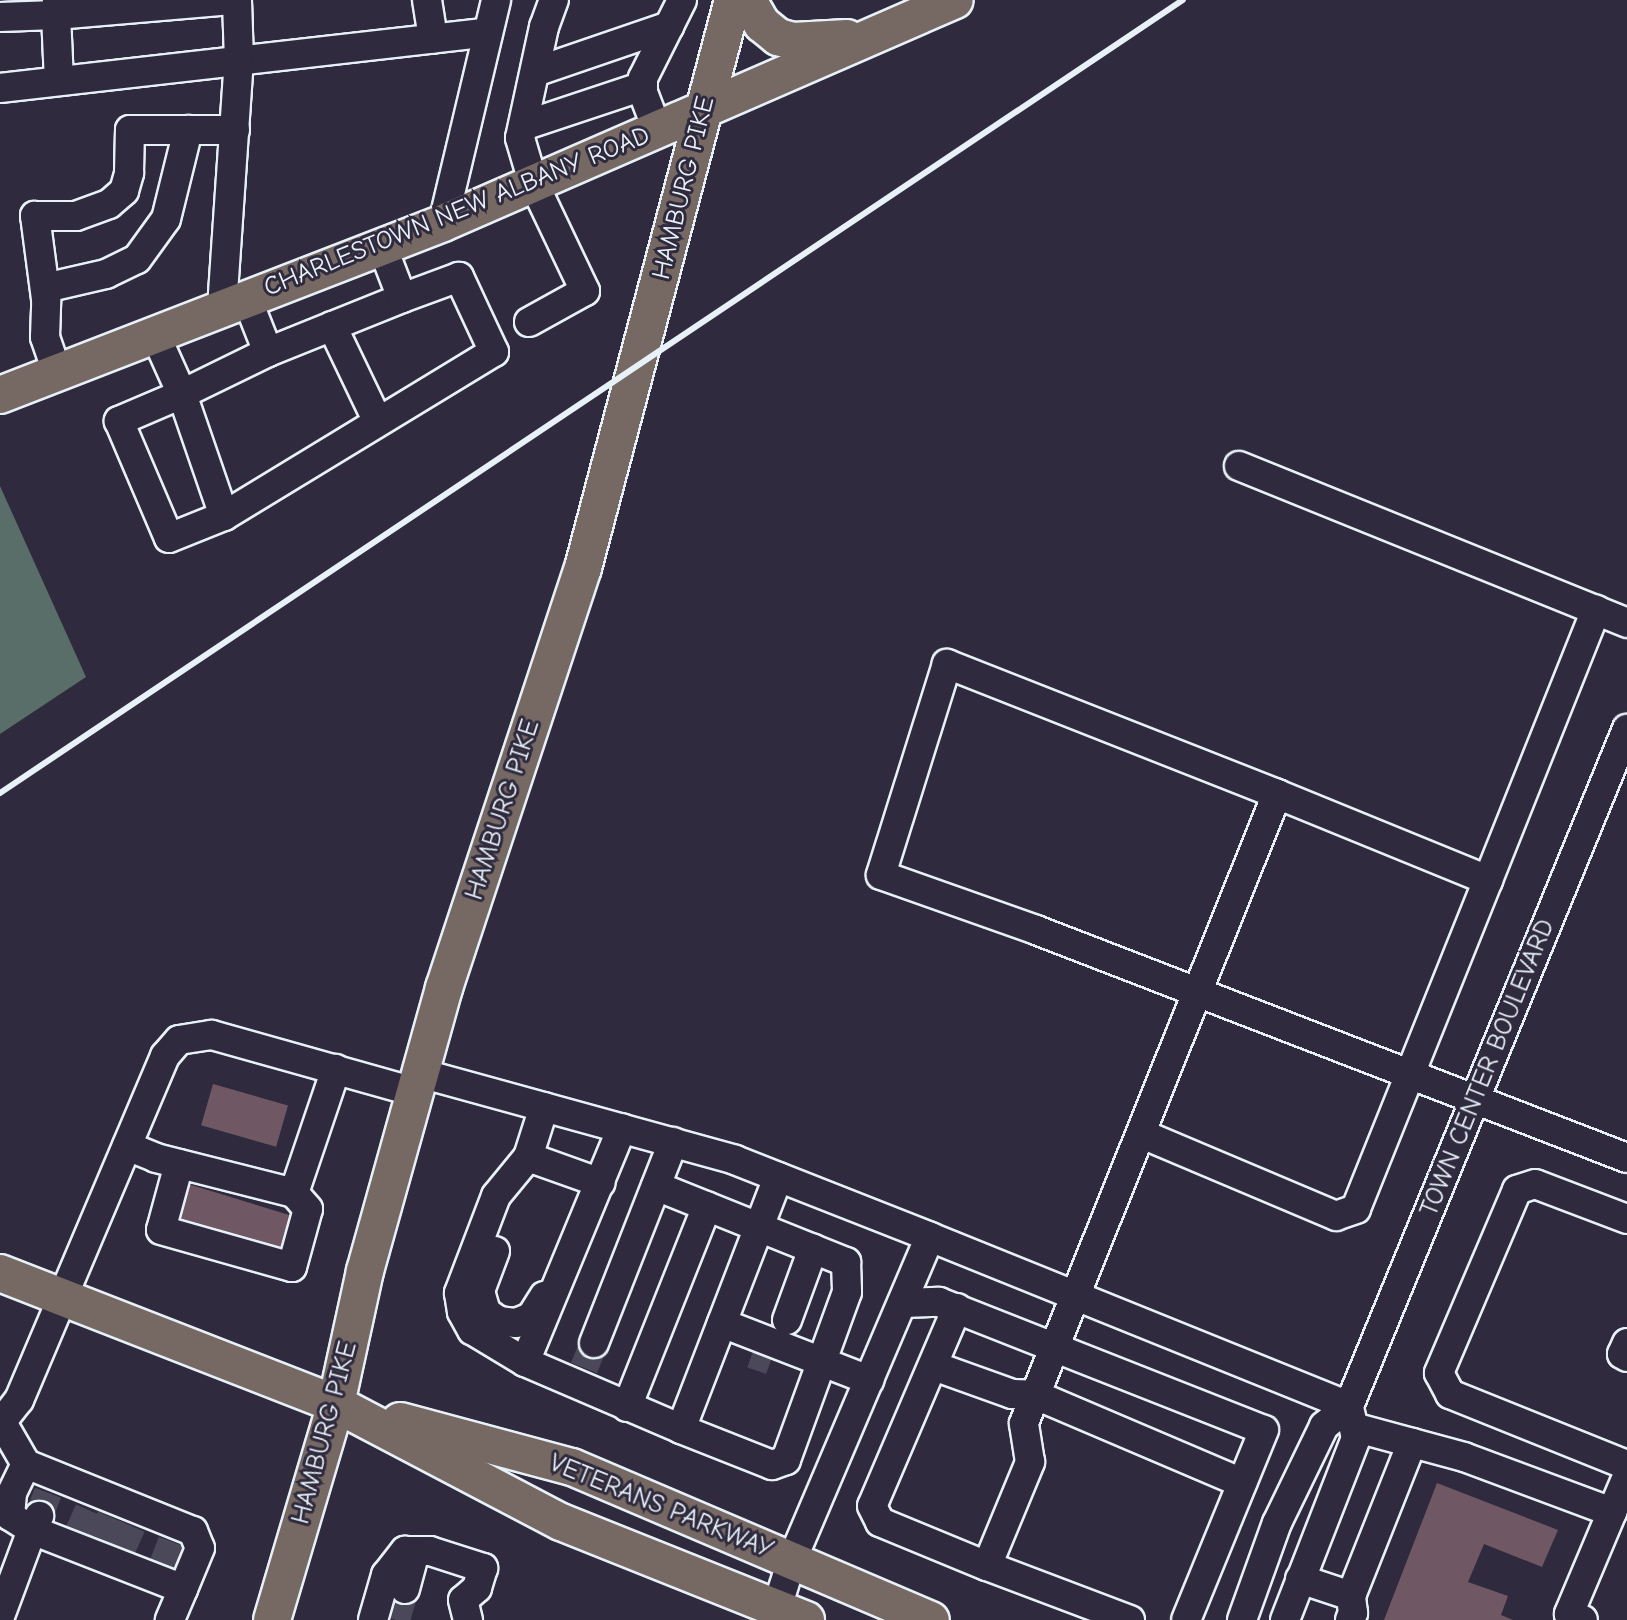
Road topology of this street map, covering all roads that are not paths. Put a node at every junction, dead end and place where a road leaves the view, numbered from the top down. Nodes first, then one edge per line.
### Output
1 (234, 0) edge
2 (427, 0) edge
3 (496, 0) edge
4 (554, 0) edge
5 (682, 0) edge
6 (733, 0) edge
7 (748, 0) edge
8 (955, 0) edge
9 (57, 8) edge
10 (0, 17) edge
11 (669, 26) junction
12 (488, 32) junction
13 (868, 37) junction
14 (433, 39) junction
15 (239, 61) junction
16 (535, 72) junction
17 (59, 81) junction
18 (643, 86) junction
19 (0, 88) edge
20 (706, 108) junction
21 (523, 126) junction
22 (657, 129) junction
23 (188, 130) junction
24 (235, 130) junction
25 (533, 182) junction
26 (443, 223) junction
27 (382, 246) junction
28 (45, 288) junction
29 (402, 298) junction
30 (234, 304) junction
31 (529, 322) dead end
32 (332, 326) junction
33 (155, 334) junction
34 (268, 352) junction
35 (57, 372) junction
36 (182, 394) junction
37 (0, 395) edge
38 (378, 422) junction
39 (1239, 466) dead end
40 (224, 516) junction
41 (1596, 610) junction
42 (1627, 623) edge
43 (1627, 729) edge
44 (1277, 794) junction
45 (1488, 880) junction
46 (1200, 993) junction
47 (336, 1069) junction
48 (1411, 1076) junction
49 (418, 1083) junction
50 (1476, 1099) junction
51 (544, 1107) junction
52 (622, 1128) junction
53 (1142, 1134) junction
54 (673, 1142) junction
55 (127, 1146) junction
56 (1627, 1158) edge
57 (179, 1164) junction
58 (522, 1167) junction
59 (778, 1177) junction
60 (656, 1186) junction
61 (294, 1193) junction
62 (596, 1193) junction
63 (707, 1206) junction
64 (1627, 1219) edge
65 (759, 1227) junction
66 (930, 1237) junction
67 (813, 1249) junction
68 (0, 1273) edge
69 (1076, 1296) junction
70 (62, 1298) junction
71 (902, 1303) junction
72 (957, 1308) junction
73 (787, 1320) dead end
74 (729, 1326) junction
75 (1627, 1343) edge
76 (1055, 1346) junction
77 (1627, 1357) edge
78 (814, 1358) junction
79 (525, 1362) junction
80 (586, 1365) junction
81 (934, 1366) junction
82 (869, 1380) junction
83 (1036, 1395) junction
84 (336, 1404) junction
85 (627, 1407) junction
86 (1353, 1417) junction
87 (1, 1421) edge
88 (681, 1429) junction
89 (1412, 1443) junction
90 (26, 1464) junction
91 (1627, 1465) edge
92 (1627, 1477) edge
93 (1242, 1483) junction
94 (1612, 1512) junction
95 (109, 1530) junction
96 (415, 1551) junction
97 (792, 1560) junction
98 (987, 1566) junction
99 (1300, 1579) junction
100 (405, 1589) tunnel mouth
101 (1350, 1608) edge
102 (465, 1611) edge
103 (0, 1616) edge
104 (785, 1616) edge
105 (1573, 1618) edge
106 (170, 1620) edge
107 (272, 1620) edge
108 (373, 1620) edge
109 (931, 1620) edge
110 (1130, 1620) edge
111 (1186, 1620) edge
112 (1242, 1620) edge
113 (1285, 1620) edge

1 - 9 street
1 - 15 street
2 - 14 street
3 - 12 street
4 - 16 street
5 - 11 street
6 - 20 main road, HAMBURG PIKE
7 - 13 main road
8 - 13 main road, CHARLESTOWN NEW ALBANY ROAD
9 - 10 street
9 - 17 street
11 - 16 street
11 - 18 street
12 - 14 street
12 - 26 street
13 - 20 main road, CHARLESTOWN NEW ALBANY ROAD
14 - 15 street
15 - 17 street
15 - 24 street
16 - 21 street
17 - 19 street
18 - 21 street
18 - 22 street
20 - 22 main road, CHARLESTOWN NEW ALBANY ROAD
20 - 49 main road, HAMBURG PIKE
21 - 25 street
22 - 25 main road, CHARLESTOWN NEW ALBANY ROAD
23 - 24 street
23 - 28 street
23 - 28 street
24 - 30 street
25 - 26 main road, CHARLESTOWN NEW ALBANY ROAD
25 - 31 street
26 - 27 main road, CHARLESTOWN NEW ALBANY ROAD
27 - 29 street
27 - 30 main road, CHARLESTOWN NEW ALBANY ROAD
28 - 35 street
29 - 32 street
29 - 38 street
30 - 33 main road, CHARLESTOWN NEW ALBANY ROAD
30 - 34 street
32 - 34 street
32 - 38 street
33 - 35 main road, CHARLESTOWN NEW ALBANY ROAD
33 - 36 street
34 - 36 street
35 - 37 main road, CHARLESTOWN NEW ALBANY ROAD
36 - 40 street
36 - 40 street
38 - 40 street
39 - 41 street
41 - 42 street
41 - 45 street
43 - 50 street, TOWN CENTER BOULEVARD
44 - 45 street
44 - 46 street
44 - 46 street
45 - 48 street
46 - 48 street
46 - 53 street
47 - 49 street
47 - 55 street
47 - 61 street
48 - 50 street
48 - 53 street
49 - 51 street
49 - 84 main road, HAMBURG PIKE
50 - 56 street
50 - 86 street, TOWN CENTER BOULEVARD
51 - 52 street
51 - 58 street
52 - 54 street
52 - 62 street
53 - 69 street
54 - 59 street
54 - 60 street
55 - 57 street
55 - 70 street
57 - 61 street
57 - 61 street
58 - 62 street
58 - 62 street
58 - 79 street
59 - 65 street
59 - 66 street
60 - 63 street
60 - 80 street
62 - 79 street
63 - 65 street
63 - 85 street
64 - 91 street
65 - 67 street
65 - 74 street
66 - 69 street
66 - 71 street
67 - 73 street
67 - 78 street
68 - 70 main road, VETERANS PARKWAY
69 - 76 street
69 - 86 street
70 - 84 main road, VETERANS PARKWAY
70 - 87 street
71 - 72 street
71 - 82 street
72 - 76 street
72 - 81 street
74 - 78 street
74 - 78 street
74 - 88 street
75 - 77 street
76 - 83 street
76 - 93 street
78 - 82 street
78 - 88 street
79 - 80 street
80 - 85 street
81 - 83 street
81 - 98 street
82 - 97 street
83 - 93 street
83 - 98 street
84 - 97 main road, VETERANS PARKWAY
84 - 104 main road, VETERANS PARKWAY
84 - 107 main road, HAMBURG PIKE
85 - 88 street
86 - 89 street
86 - 99 street, TOWN CENTER BOULEVARD
86 - 112 street, TOWN CENTER BOULEVARD
87 - 90 street
89 - 94 street
89 - 101 street
90 - 95 street
90 - 95 street
92 - 94 street
93 - 111 street
94 - 105 street
95 - 103 street
95 - 106 street
96 - 100 street
96 - 102 street
96 - 108 street
97 - 104 street
97 - 109 main road, VETERANS PARKWAY
98 - 110 street
99 - 101 street
99 - 113 street, TOWN CENTER BOULEVARD

